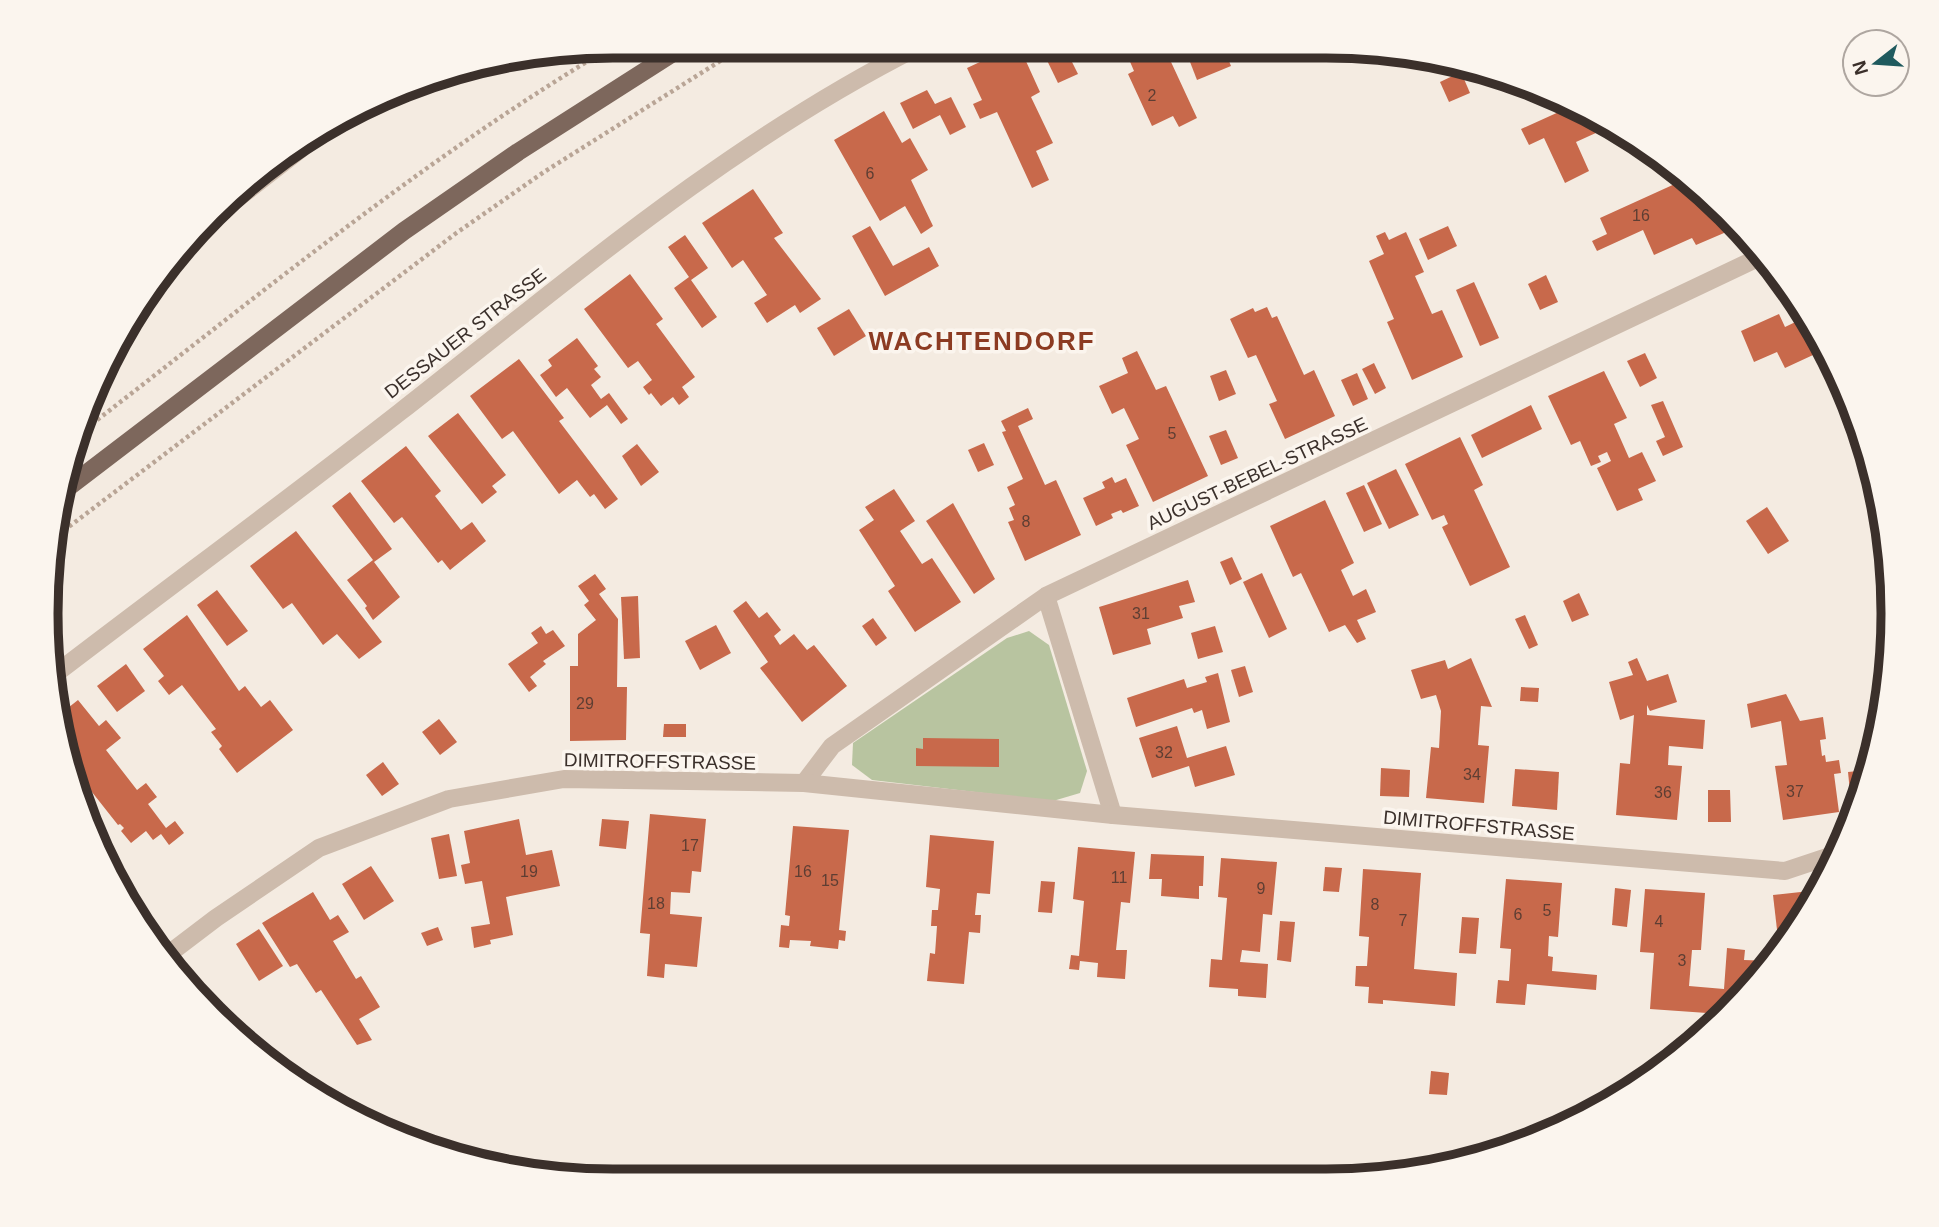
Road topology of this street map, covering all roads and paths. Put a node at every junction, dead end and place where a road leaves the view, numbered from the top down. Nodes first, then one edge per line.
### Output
1 (665, 58) edge
2 (725, 58) edge
3 (898, 58) edge
4 (593, 59) edge
5 (1754, 260) edge
6 (91, 424) edge
7 (74, 483) edge
8 (65, 530) edge
9 (1046, 596) junction
10 (61, 670) edge
11 (804, 783) junction
12 (1113, 815) junction
13 (1825, 858) edge
14 (172, 951) edge

1 - 7 main road
2 - 8 path
3 - 10 street, DESSAUER STRASSE
4 - 6 path
5 - 9 street, AUGUST-BEBEL-STRASSE
9 - 11 street, AUGUST-BEBEL-STRASSE
9 - 12 street
11 - 12 street, DIMITROFFSTRASSE
11 - 14 street, DIMITROFFSTRASSE
12 - 13 street, DIMITROFFSTRASSE

